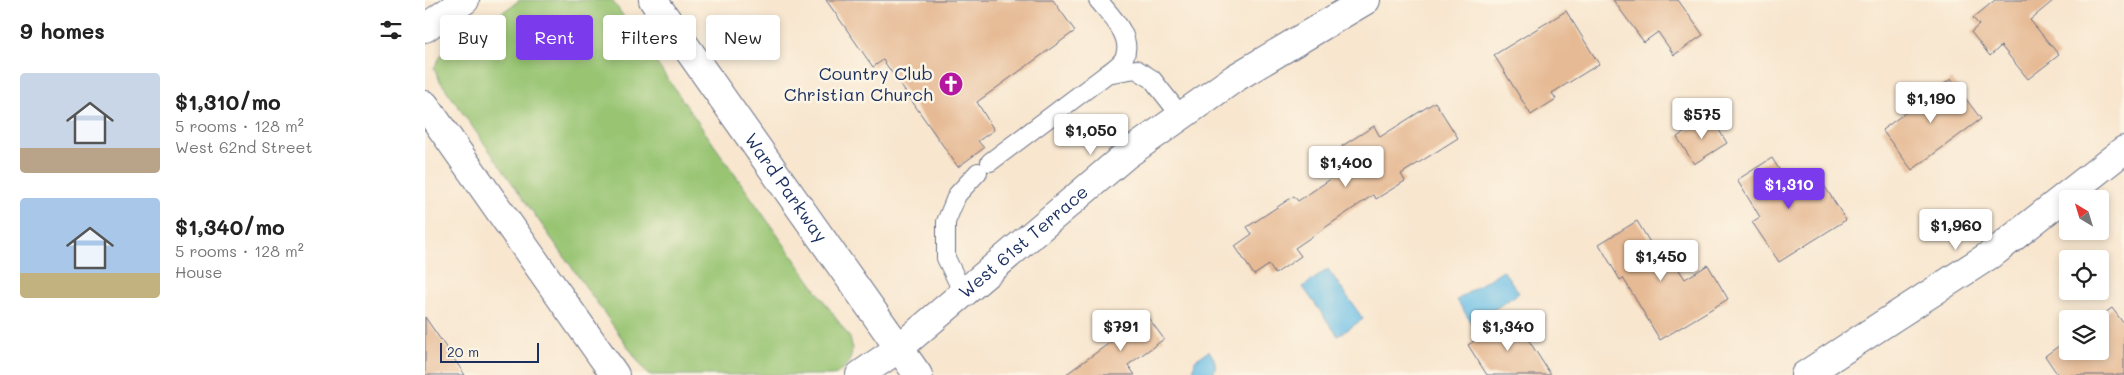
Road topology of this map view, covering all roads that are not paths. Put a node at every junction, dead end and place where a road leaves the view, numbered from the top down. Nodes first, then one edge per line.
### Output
1 (465, 0) edge
2 (653, 0) edge
3 (1098, 0) edge
4 (1366, 0) edge
5 (425, 28) edge
6 (1107, 74) junction
7 (425, 106) edge
8 (1181, 116) junction
9 (2124, 150) edge
10 (963, 293) junction
11 (899, 348) junction
12 (615, 375) edge
13 (860, 375) edge
14 (918, 375) edge
15 (1805, 375) edge

1 - 5 street
2 - 11 street, Ward Parkway
3 - 6 lane
4 - 8 street, West 61st Terrace
6 - 8 lane
6 - 10 lane
7 - 12 street
8 - 10 street, West 61st Terrace
9 - 15 street
10 - 11 street, West 61st Terrace
11 - 13 street, West 61st Terrace
11 - 14 street, Ward Parkway

